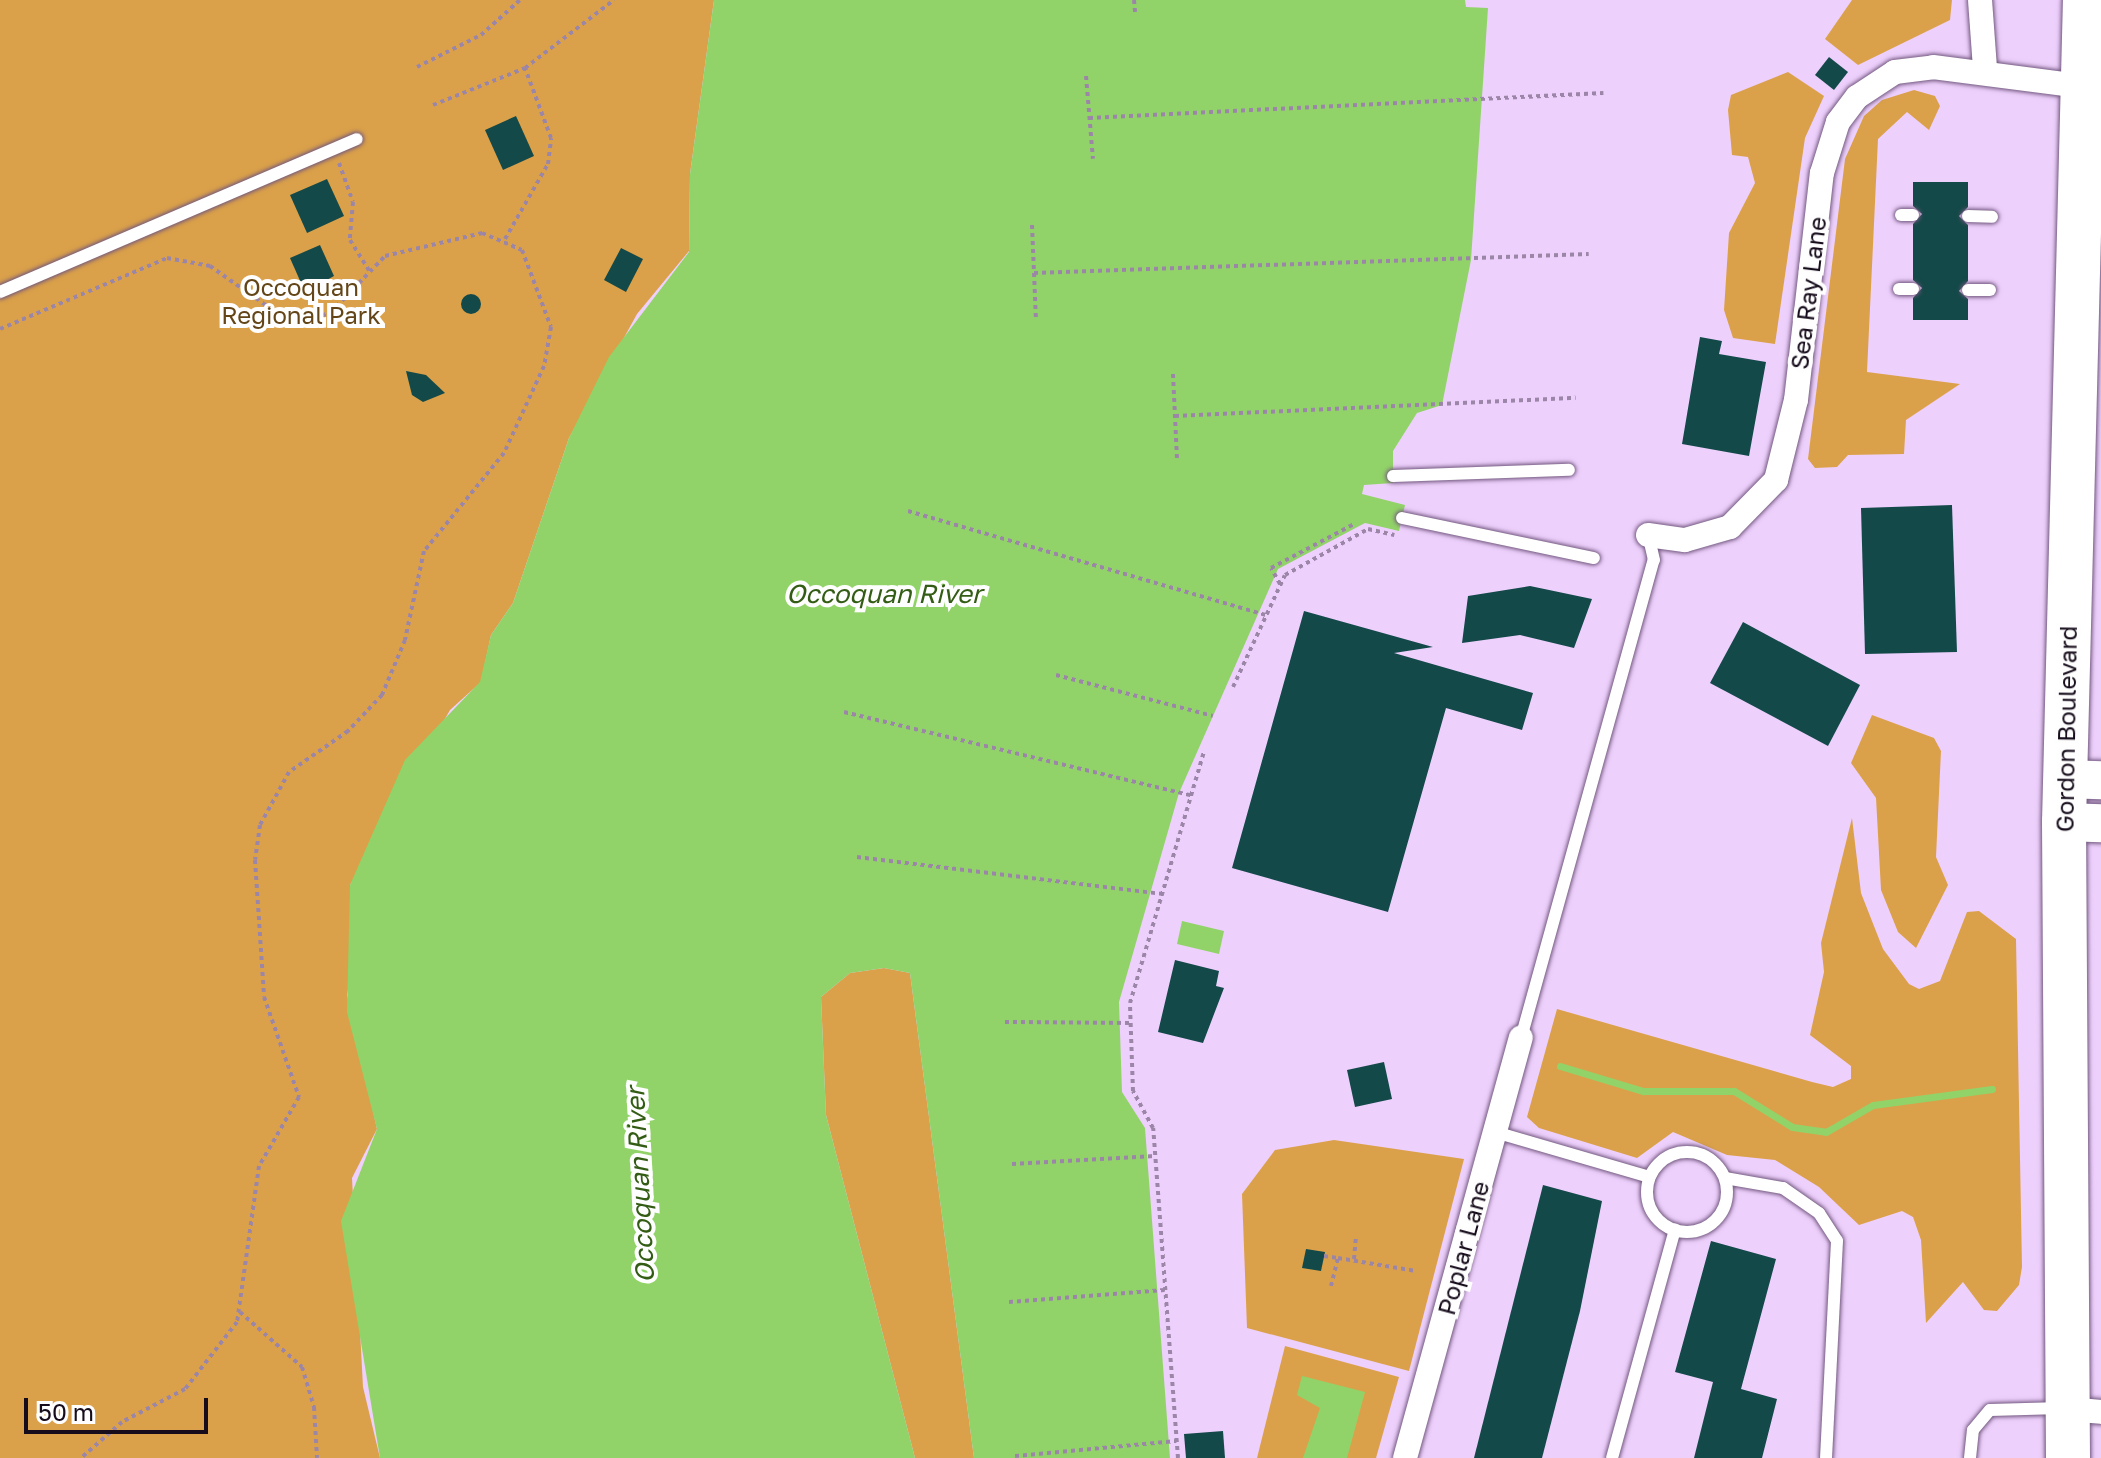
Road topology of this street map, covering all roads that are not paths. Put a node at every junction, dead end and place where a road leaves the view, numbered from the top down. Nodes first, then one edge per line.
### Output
1 (1980, 0) edge
2 (2085, 0) edge
3 (1985, 68) junction
4 (2079, 86) junction
5 (357, 139) dead end
6 (1968, 216) dead end
7 (1992, 217) dead end
8 (1899, 289) dead end
9 (1913, 289) dead end
10 (1968, 290) dead end
11 (1990, 290) dead end
12 (0, 292) edge
13 (1569, 470) dead end
14 (1393, 476) dead end
15 (1402, 518) dead end
16 (1648, 535) joint
17 (1594, 558) dead end
18 (2083, 801) edge
19 (1521, 1038) joint
20 (1495, 1132) junction
21 (1650, 1177) junction
22 (1725, 1178) junction
23 (1675, 1230) junction
24 (2085, 1410) edge
25 (1405, 1458) edge
26 (1612, 1458) edge
27 (1826, 1458) edge
28 (1970, 1458) edge
29 (2068, 1458) edge

1 - 3 street
2 - 4 highway, Gordon Boulevard
3 - 4 street, Sea Ray Lane
3 - 16 street, Sea Ray Lane
4 - 18 highway, Gordon Boulevard
5 - 12 lane
6 - 7 lane
8 - 9 lane
10 - 11 lane
13 - 14 lane
15 - 17 lane
16 - 19 lane
18 - 24 highway, Gordon Boulevard
19 - 20 street, Poplar Lane
20 - 21 lane
20 - 25 street, Poplar Lane
21 - 22 lane
21 - 23 lane
22 - 23 lane
22 - 27 lane
23 - 26 lane
24 - 28 lane
24 - 29 highway, Gordon Boulevard

